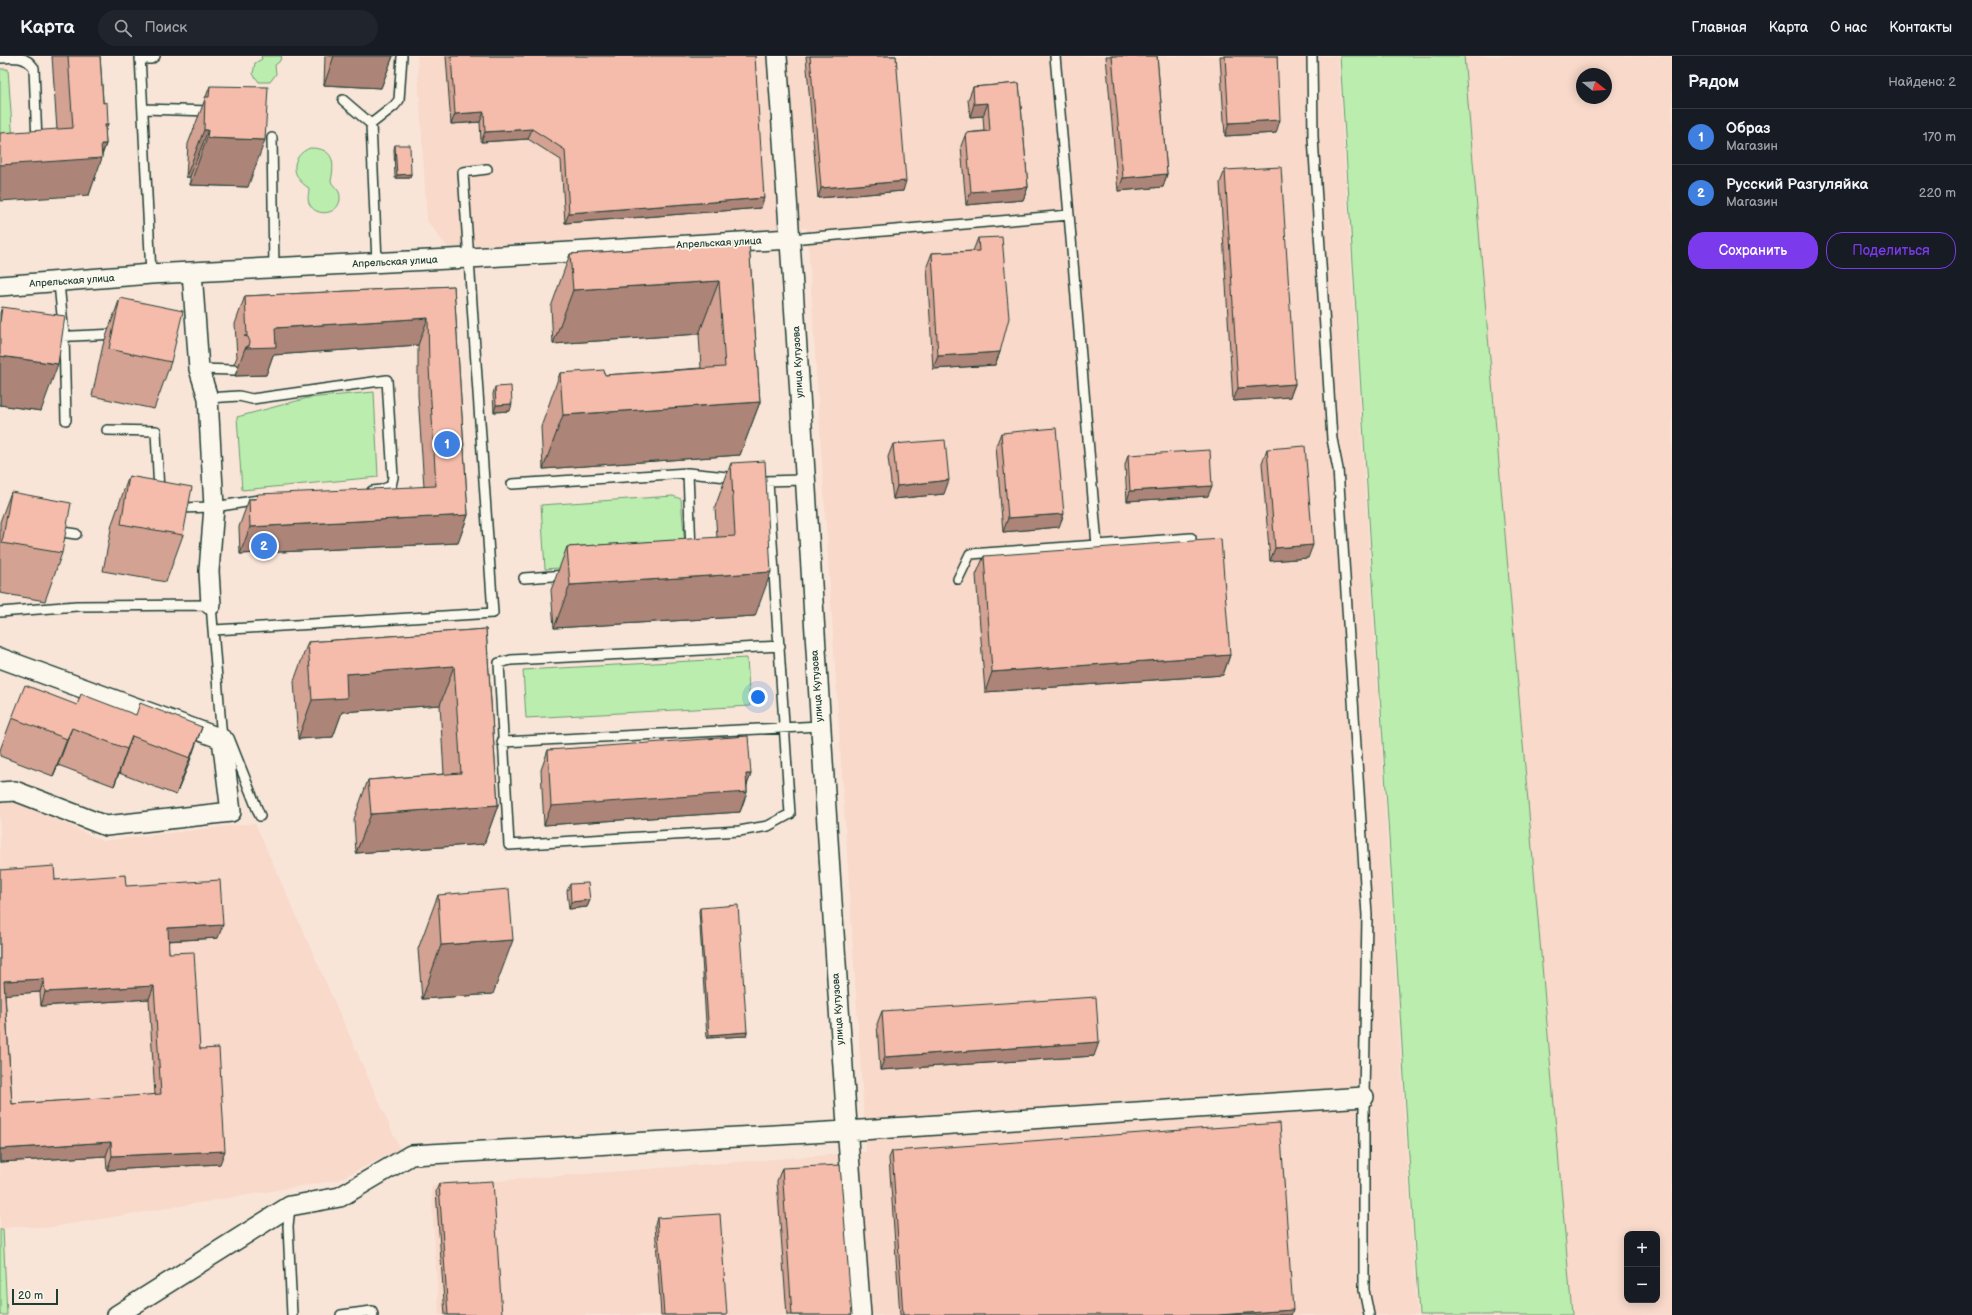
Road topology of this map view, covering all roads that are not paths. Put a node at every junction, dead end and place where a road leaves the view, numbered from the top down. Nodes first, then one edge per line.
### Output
1 (155, 56) edge
2 (402, 56) edge
3 (777, 56) edge
4 (1055, 56) edge
5 (1312, 56) edge
6 (140, 57) edge
7 (0, 58) edge
8 (344, 100) dead end
9 (143, 109) junction
10 (222, 112) edge
11 (371, 124) junction
12 (272, 138) dead end
13 (36, 149) edge
14 (487, 169) dead end
15 (1069, 215) junction
16 (790, 239) junction
17 (469, 258) junction
18 (377, 262) junction
19 (274, 268) junction
20 (192, 272) junction
21 (150, 274) junction
22 (59, 283) junction
23 (0, 286) edge
24 (126, 334) edge
25 (64, 336) junction
26 (43, 337) edge
27 (199, 369) junction
28 (234, 370) dead end
29 (208, 398) junction
30 (66, 420) dead end
31 (107, 430) dead end
32 (688, 473) junction
33 (804, 480) junction
34 (768, 482) junction
35 (512, 484) dead end
36 (365, 491) edge
37 (272, 499) edge
38 (249, 500) junction
39 (214, 507) junction
40 (245, 515) dead end
41 (45, 530) edge
42 (76, 534) dead end
43 (1191, 538) dead end
44 (1097, 545) junction
45 (692, 558) edge
46 (577, 574) edge
47 (524, 578) dead end
48 (958, 579) dead end
49 (211, 605) junction
50 (0, 612) edge
51 (214, 630) junction
52 (780, 646) junction
53 (0, 658) edge
54 (220, 715) junction
55 (820, 726) junction
56 (786, 728) junction
57 (222, 739) junction
58 (502, 742) junction
59 (0, 792) edge
60 (260, 816) dead end
61 (1364, 1097) junction
62 (846, 1131) junction
63 (290, 1206) junction
64 (117, 1315) edge
65 (292, 1315) edge
66 (341, 1315) edge
67 (373, 1315) edge
68 (861, 1315) edge
69 (1369, 1315) edge

1 - 6 lane
2 - 11 lane
3 - 16 street, улица Кутузова
4 - 15 lane
5 - 61 lane
6 - 9 lane
7 - 13 lane
8 - 11 lane
9 - 10 lane
9 - 21 lane
11 - 18 lane
12 - 19 lane
14 - 17 lane
15 - 16 lane
15 - 44 lane
16 - 17 street, Апрельская улица
16 - 33 street, улица Кутузова
17 - 18 street, Апрельская улица
17 - 51 lane
18 - 19 street, Апрельская улица
19 - 20 street, Апрельская улица
20 - 21 street, Апрельская улица
20 - 27 street
21 - 22 street, Апрельская улица
22 - 23 street, Апрельская улица
22 - 25 lane
24 - 25 lane
25 - 26 lane
25 - 30 lane
27 - 28 lane
27 - 29 street
29 - 36 lane
29 - 39 street
31 - 39 lane
32 - 34 lane
32 - 35 lane
32 - 45 lane
33 - 34 lane
33 - 55 street, улица Кутузова
34 - 52 lane
37 - 38 lane
38 - 39 lane
38 - 40 lane
39 - 49 street
41 - 42 lane
43 - 44 lane
44 - 48 lane
46 - 47 lane
49 - 50 lane
49 - 51 lane
51 - 54 lane
52 - 56 lane
52 - 58 lane
53 - 57 street
54 - 57 lane
54 - 60 lane
55 - 56 lane
55 - 62 street, улица Кутузова
56 - 58 lane
56 - 58 lane
57 - 59 street
61 - 62 street
61 - 69 lane
62 - 63 street
62 - 68 street, улица Кутузова
63 - 64 street
63 - 65 lane
66 - 67 lane

